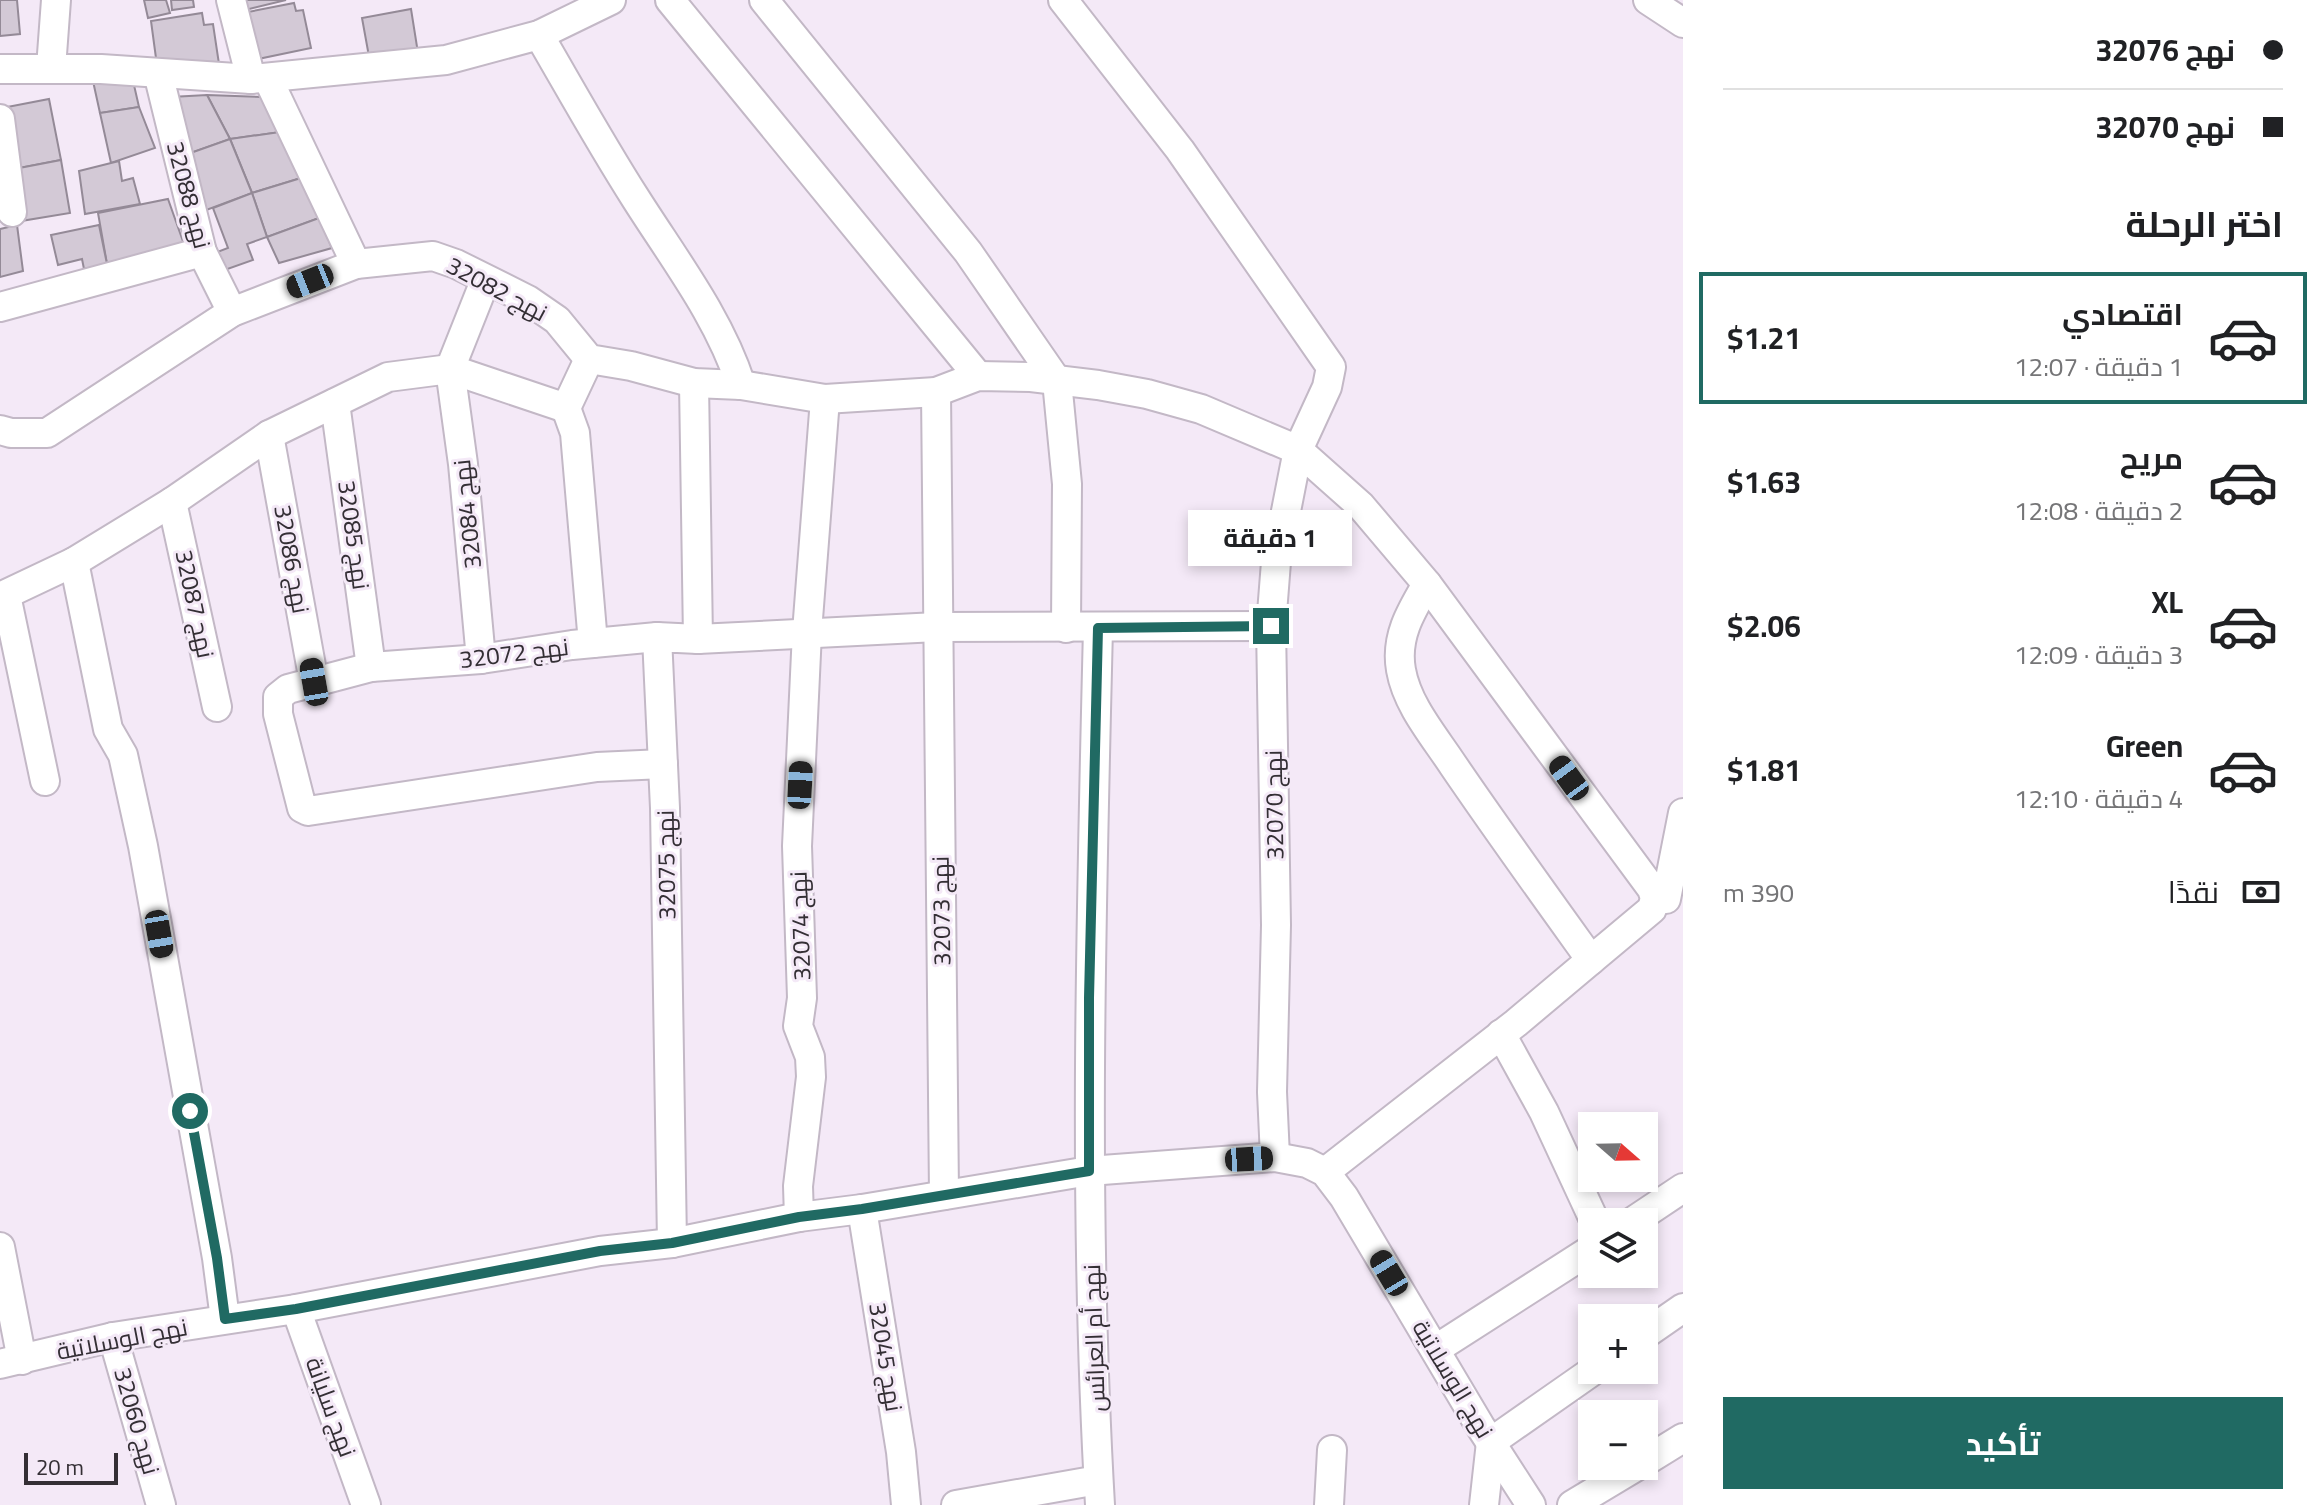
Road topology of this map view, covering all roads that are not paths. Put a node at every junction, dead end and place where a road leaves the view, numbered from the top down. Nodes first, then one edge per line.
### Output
1 (56, 0) edge
2 (231, 0) edge
3 (611, 0) edge
4 (670, 0) edge
5 (764, 0) edge
6 (1063, 0) edge
7 (1648, 0) edge
8 (1683, 23) edge
9 (539, 35) junction
10 (51, 68) junction
11 (0, 69) edge
12 (158, 73) junction
13 (259, 79) junction
14 (0, 119) edge
15 (12, 212) dead end
16 (202, 252) junction
17 (356, 264) junction
18 (485, 281) junction
19 (0, 307) edge
20 (232, 312) junction
21 (589, 359) junction
22 (450, 369) junction
23 (978, 376) junction
24 (1057, 381) junction
25 (694, 383) junction
26 (741, 385) junction
27 (936, 392) junction
28 (825, 399) junction
29 (335, 403) junction
30 (566, 408) junction
31 (0, 430) edge
32 (269, 435) junction
33 (1298, 450) junction
34 (172, 502) junction
35 (74, 562) junction
36 (1427, 584) junction
37 (3, 596) edge
38 (1271, 626) junction
39 (937, 627) junction
40 (1066, 628) junction
41 (1098, 628) junction
42 (807, 632) junction
43 (657, 637) junction
44 (698, 639) junction
45 (593, 643) junction
46 (481, 659) junction
47 (371, 667) junction
48 (314, 682) junction
49 (217, 707) dead end
50 (663, 764) junction
51 (45, 781) dead end
52 (1683, 813) edge
53 (1668, 902) edge
54 (1591, 960) junction
55 (1501, 1034) junction
56 (1275, 1157) junction
57 (1089, 1171) junction
58 (1325, 1172) junction
59 (1683, 1188) edge
60 (944, 1195) junction
61 (1589, 1208) edge
62 (1653, 1208) edge
63 (862, 1209) junction
64 (799, 1217) junction
65 (672, 1243) junction
66 (0, 1247) edge
67 (1578, 1258) edge
68 (1683, 1308) edge
69 (296, 1309) junction
70 (225, 1319) junction
71 (1658, 1325) edge
72 (113, 1337) junction
73 (1436, 1349) junction
74 (11, 1362) edge
75 (1578, 1381) edge
76 (1683, 1438) edge
77 (1491, 1442) junction
78 (1332, 1450) dead end
79 (1658, 1453) edge
80 (1614, 1480) edge
81 (1099, 1492) edge
82 (161, 1505) edge
83 (366, 1505) edge
84 (906, 1505) edge
85 (956, 1505) edge
86 (1329, 1505) edge
87 (1484, 1505) edge
88 (1531, 1505) edge
89 (1572, 1505) edge

1 - 10 street
2 - 13 street
3 - 9 street
4 - 23 street
5 - 24 street
6 - 33 street, نهج 32070
7 - 8 street
9 - 13 street
9 - 26 street
10 - 11 street
10 - 12 street
12 - 13 street
12 - 16 street, نهج 32088
13 - 17 street
14 - 15 street
16 - 19 street
16 - 20 street, نهج 32088
17 - 18 street, نهج 32082
17 - 20 street, نهج 32082
18 - 21 street, نهج 32082
18 - 22 street
20 - 31 street, نهج 32082
21 - 25 street
21 - 30 street
22 - 29 street
22 - 30 street
22 - 46 street, نهج 32084
23 - 24 street
23 - 27 street
24 - 33 street
24 - 40 street
25 - 26 street
25 - 44 street
26 - 28 street
27 - 28 street
27 - 39 street, نهج 32073
28 - 42 street, نهج 32074
29 - 32 street
29 - 47 street, نهج 32085
30 - 45 street
32 - 34 street
32 - 48 street, نهج 32086
33 - 36 street
33 - 38 street, نهج 32070
34 - 35 street
34 - 49 street, نهج 32087
35 - 37 street
35 - 70 street
36 - 53 street
36 - 54 street
37 - 51 street
38 - 41 street
38 - 56 street, نهج 32070
39 - 40 street
39 - 42 street
39 - 60 street, نهج 32073
40 - 41 street
41 - 57 street, نهج أم العرائس
42 - 44 street
42 - 64 street, نهج 32074
43 - 44 street
43 - 45 street, نهج 32072
43 - 50 street, نهج 32075
45 - 46 street, نهج 32072
46 - 47 street, نهج 32072
47 - 48 street, نهج 32072
48 - 50 street, نهج 32072
50 - 65 street, نهج 32075
52 - 53 street
53 - 54 street
54 - 55 street
55 - 58 street
55 - 61 street
56 - 57 street, نهج الوسلاتية
56 - 58 street, نهج الوسلاتية
57 - 60 street, نهج الوسلاتية
57 - 81 street, نهج أم العرائس
58 - 73 street, نهج الوسلاتية
59 - 62 street
60 - 63 street, نهج الوسلاتية
63 - 64 street, نهج الوسلاتية
63 - 84 street, نهج 32045
64 - 65 street, نهج الوسلاتية
65 - 69 street, نهج الوسلاتية
66 - 74 street
67 - 73 street
68 - 71 street
69 - 70 street, نهج الوسلاتية
69 - 83 street, نهج سليانة
70 - 72 street, نهج الوسلاتية
72 - 74 street, نهج الوسلاتية
72 - 82 street, نهج 32060
73 - 77 street, نهج الوسلاتية
75 - 77 street
76 - 79 street
77 - 87 street
77 - 88 street, نهج الوسلاتية
78 - 86 street
80 - 89 street
81 - 85 street

